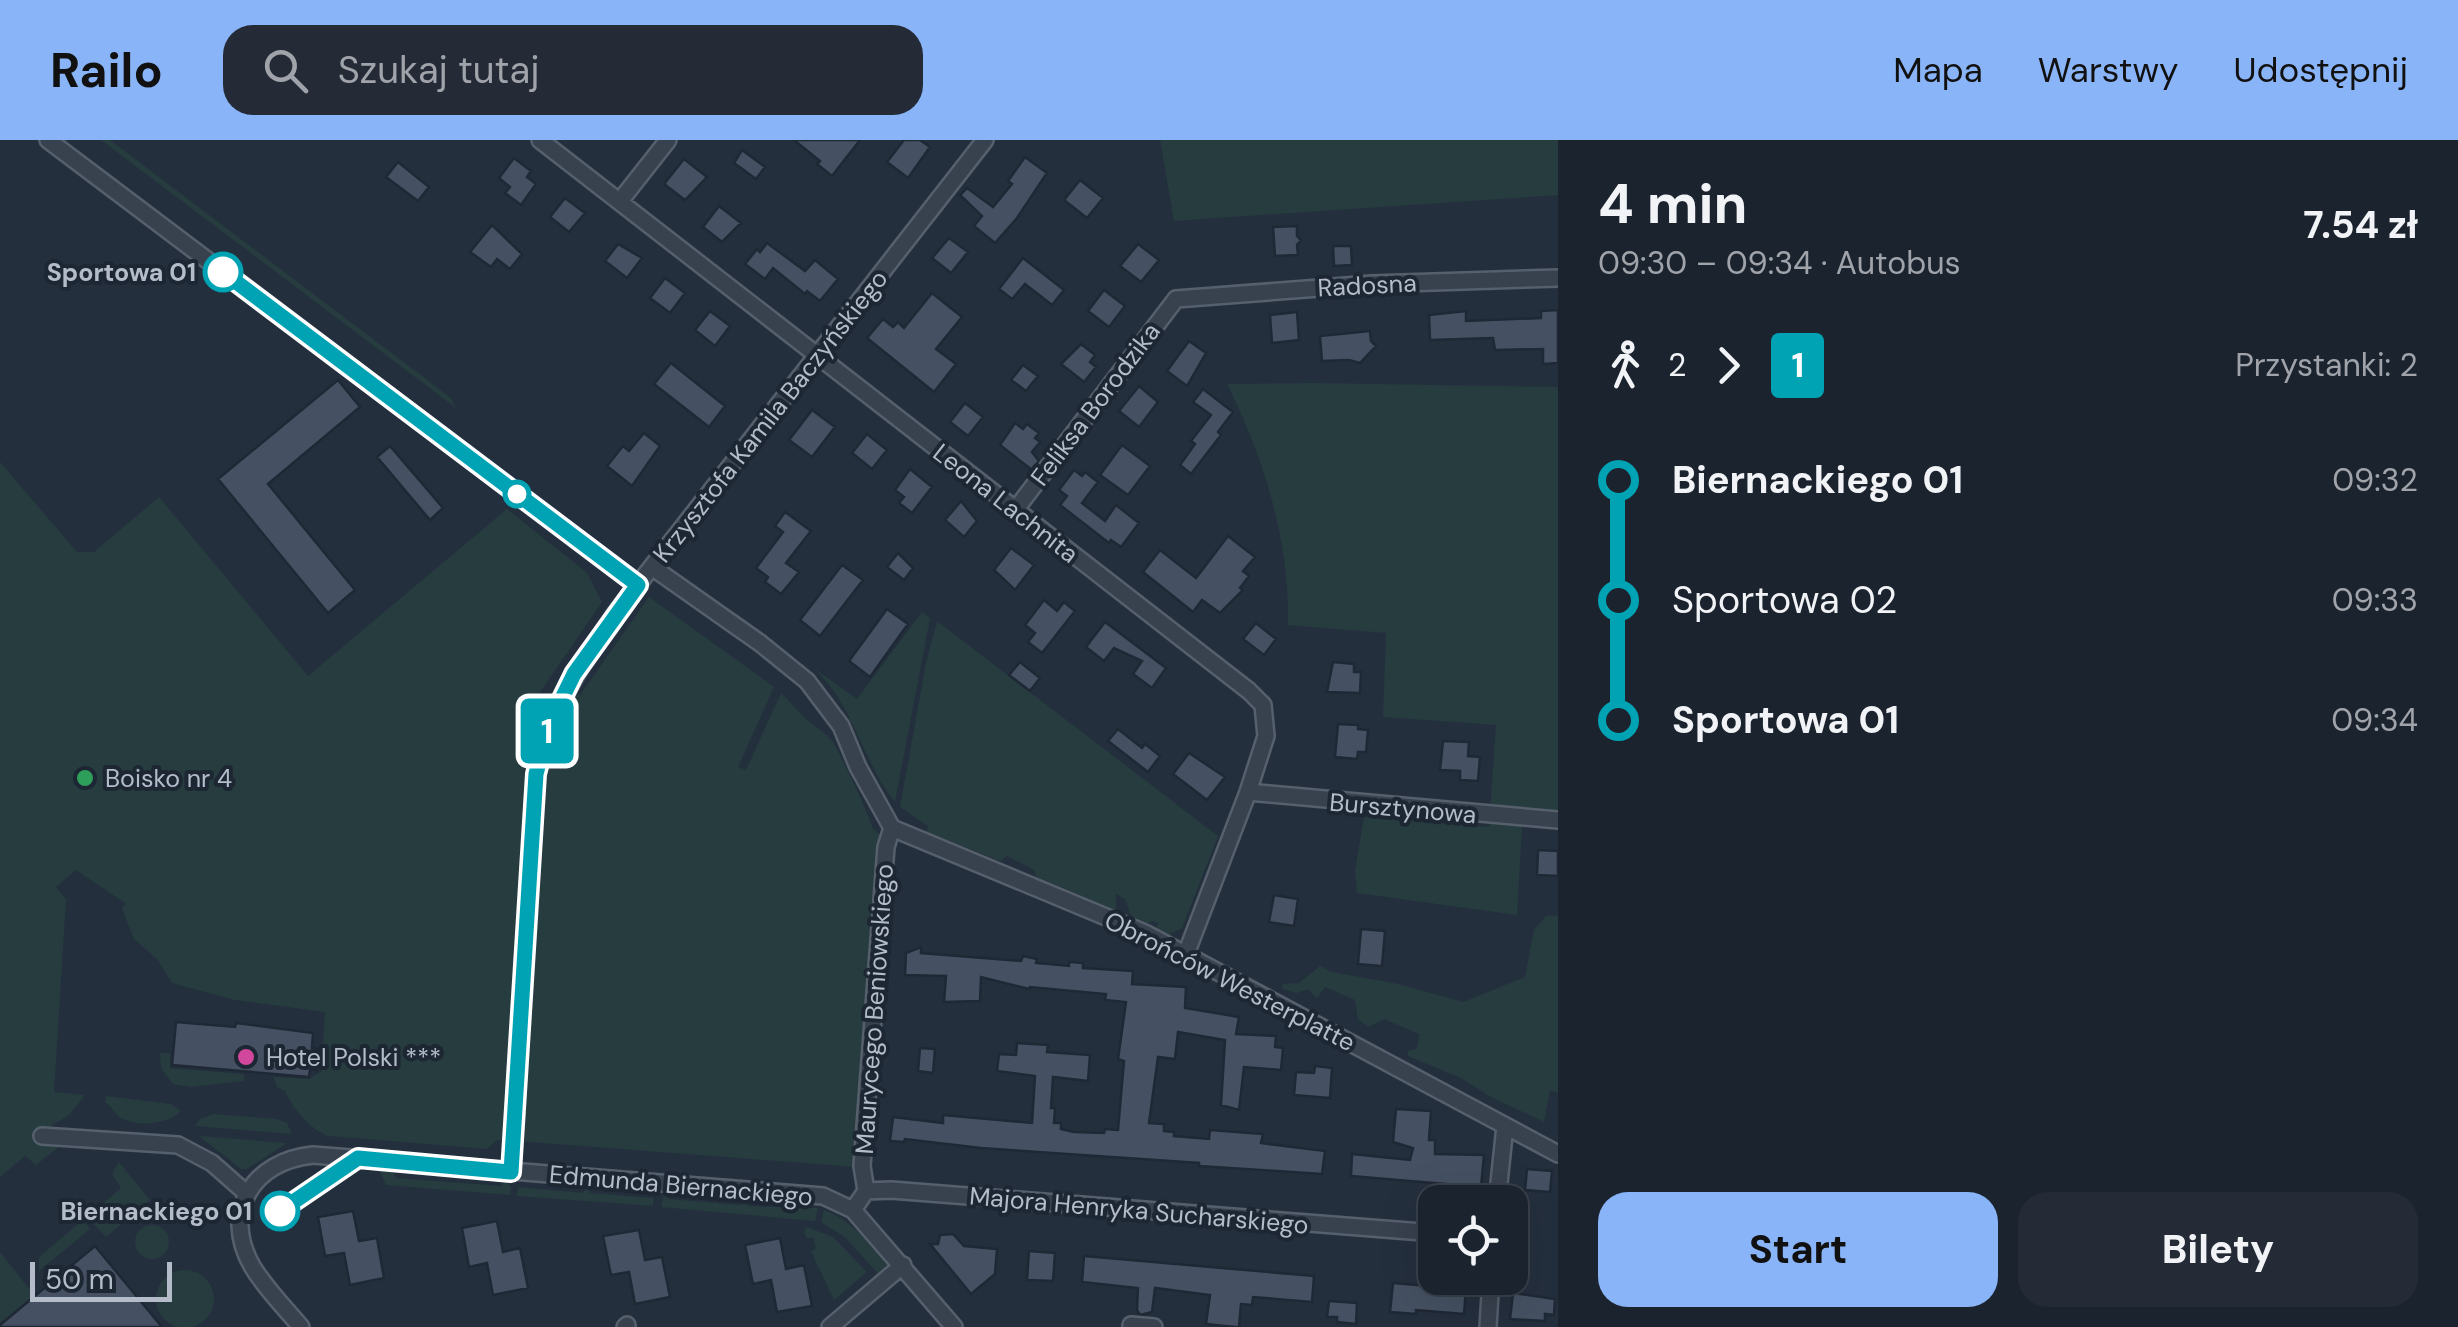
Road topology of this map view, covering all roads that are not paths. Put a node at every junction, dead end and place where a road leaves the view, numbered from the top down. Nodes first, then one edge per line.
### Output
1 (48, 140) edge
2 (540, 140) edge
3 (668, 140) edge
4 (985, 140) edge
5 (620, 202) junction
6 (1558, 278) edge
7 (1176, 299) joint
8 (818, 354) junction
9 (1016, 509) junction
10 (652, 567) junction
11 (638, 585) junction
12 (1248, 792) junction
13 (1558, 820) edge
14 (892, 828) junction
15 (1186, 954) junction
16 (1505, 1126) junction
17 (42, 1136) dead end
18 (1558, 1154) edge
19 (511, 1172) junction
20 (1499, 1185) edge
21 (866, 1191) junction
22 (246, 1193) junction
23 (853, 1210) junction
24 (1418, 1233) edge
25 (903, 1265) junction
26 (1491, 1295) edge
27 (1131, 1326) edge
28 (302, 1327) edge
29 (830, 1327) edge
30 (954, 1327) edge
31 (1154, 1327) edge
32 (1488, 1327) edge

1 - 11 street
2 - 5 street, Leona Lachnita
3 - 5 street
4 - 8 street, Krzysztofa Kamila Baczyńskiego
5 - 8 street, Leona Lachnita
6 - 7 street, Radosna
7 - 9 street, Feliksa Borodzika
8 - 9 street, Leona Lachnita
8 - 10 street, Krzysztofa Kamila Baczyńskiego
9 - 12 street, Leona Lachnita
10 - 11 street, Krzysztofa Kamila Baczyńskiego
10 - 14 street
11 - 19 street, Krzysztofa Kamila Baczyńskiego
12 - 13 street, Bursztynowa
12 - 15 street, Leona Lachnita
14 - 15 street, Obrońców Westerplatte
14 - 21 street, Maurycego Beniowskiego
15 - 16 street, Obrońców Westerplatte
16 - 18 street, Obrońców Westerplatte
16 - 20 street
17 - 22 street
19 - 22 street, Edmunda Biernackiego
19 - 23 street, Edmunda Biernackiego
21 - 23 street
21 - 24 street, Majora Henryka Sucharskiego
22 - 28 street
23 - 25 street, Edmunda Biernackiego
25 - 29 street
25 - 30 street, Edmunda Biernackiego
26 - 32 street
27 - 31 street

